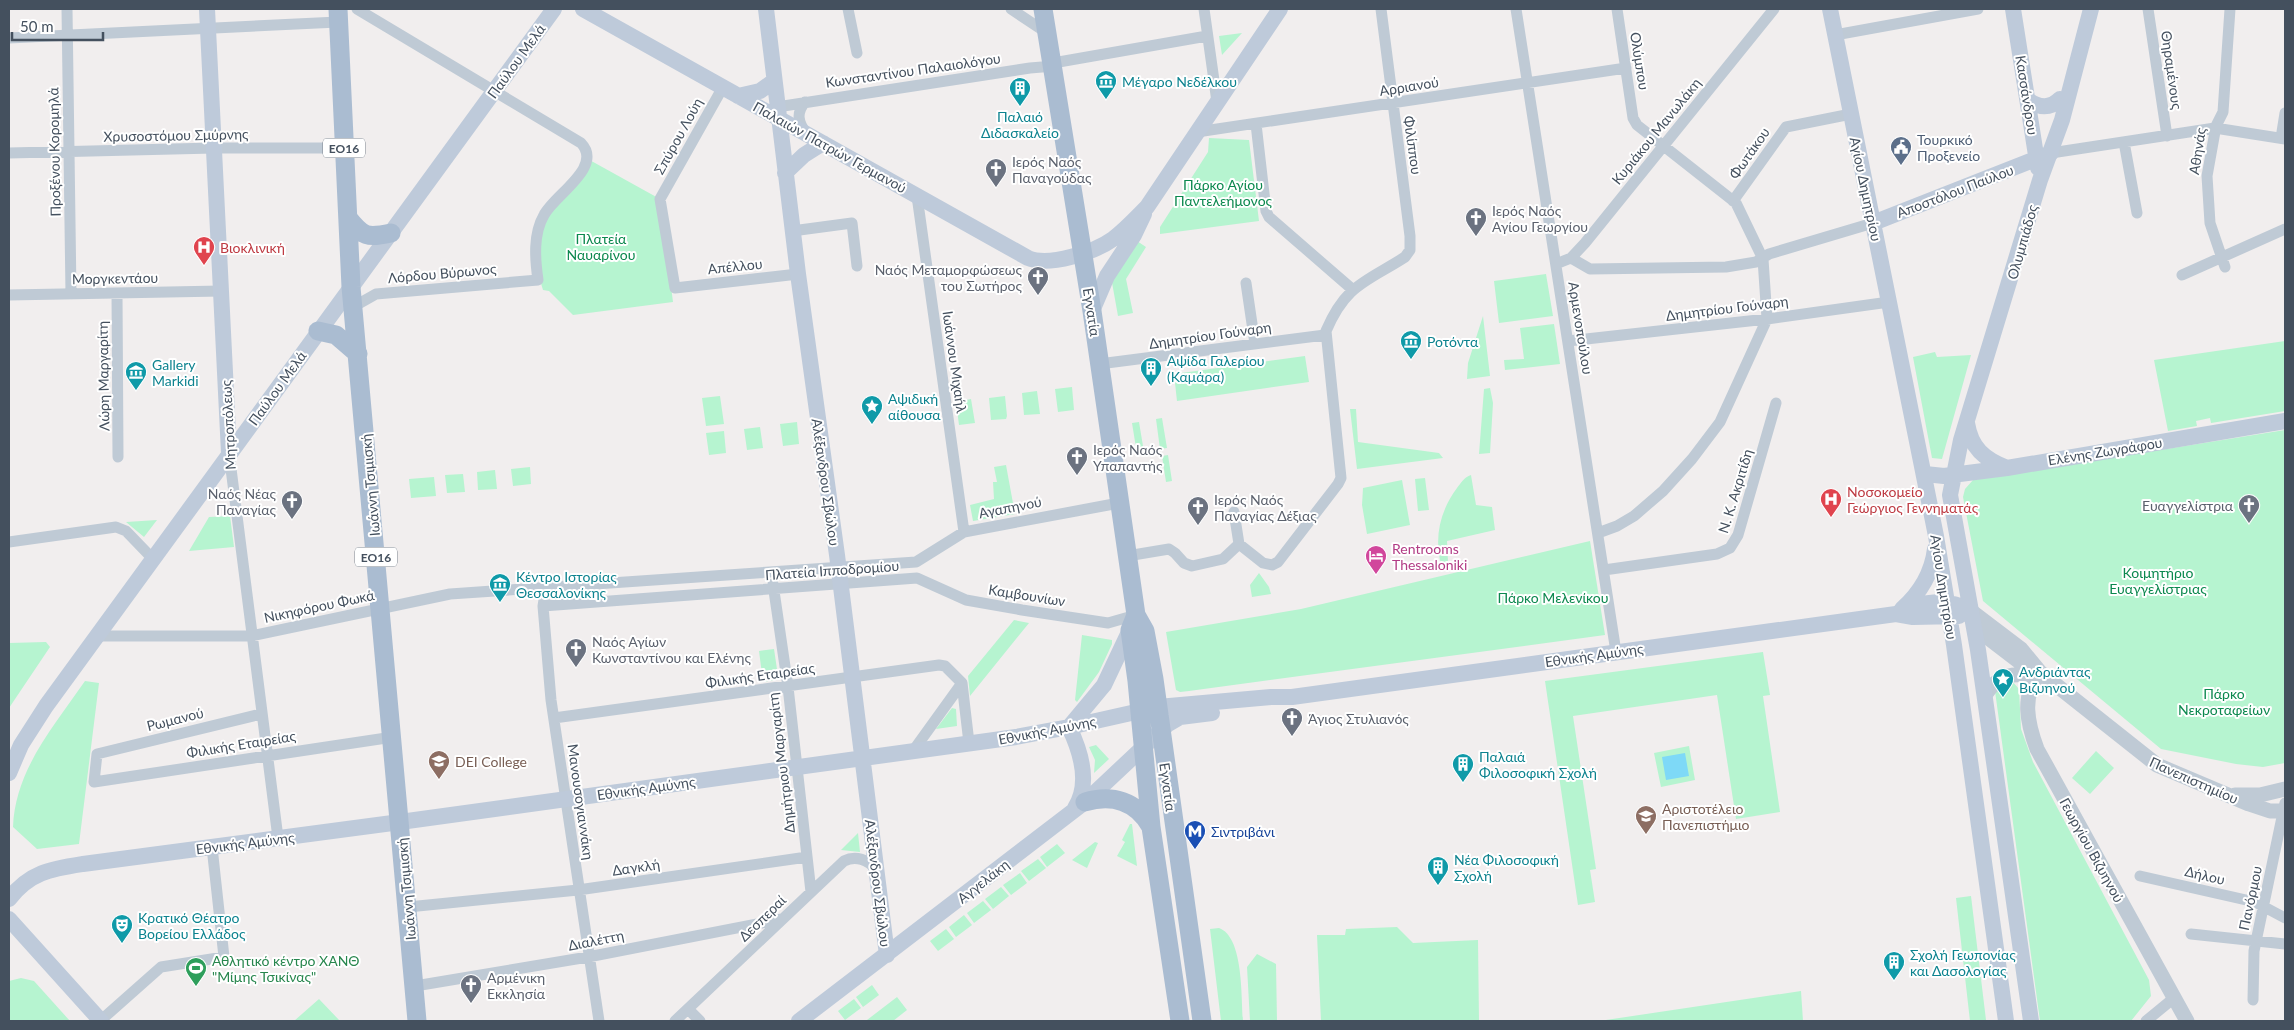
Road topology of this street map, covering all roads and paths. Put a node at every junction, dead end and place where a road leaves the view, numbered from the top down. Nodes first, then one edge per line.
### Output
1 (67, 9) edge
2 (207, 9) edge
3 (357, 9) edge
4 (554, 9) edge
5 (583, 9) edge
6 (766, 9) edge
7 (848, 9) edge
8 (1011, 9) edge
9 (1044, 9) edge
10 (1204, 9) edge
11 (1280, 9) edge
12 (1381, 9) edge
13 (1516, 9) edge
14 (1616, 9) edge
15 (1774, 9) edge
16 (1830, 9) edge
17 (1978, 9) edge
18 (2013, 9) edge
19 (2083, 9) edge
20 (2092, 9) edge
21 (2148, 9) edge
22 (2230, 9) edge
23 (338, 15) edge
24 (208, 28) junction
25 (1047, 33) junction
26 (67, 35) junction
27 (1835, 35) junction
28 (1207, 36) junction
29 (9, 38) edge
30 (857, 53) dead end
31 (1053, 65) junction
32 (1626, 68) junction
33 (774, 80) junction
34 (1527, 83) junction
35 (723, 87) junction
36 (494, 91) junction
37 (738, 96) junction
38 (2060, 98) junction
39 (2028, 100) junction
40 (805, 102) junction
41 (1217, 102) junction
42 (1392, 104) junction
43 (778, 113) junction
44 (2285, 113) edge
45 (1851, 114) junction
46 (1256, 124) junction
47 (2215, 128) junction
48 (1198, 132) junction
49 (806, 134) junction
50 (2166, 136) junction
51 (2283, 139) edge
52 (2124, 142) junction
53 (823, 143) junction
54 (1664, 145) junction
55 (214, 148) junction
56 (344, 148) junction
57 (70, 152) junction
58 (9, 153) edge
59 (2044, 156) junction
60 (785, 173) junction
61 (917, 196) junction
62 (1733, 201) junction
63 (1147, 207) junction
64 (2138, 213) dead end
65 (348, 218) junction
66 (1873, 224) junction
67 (2285, 229) edge
68 (792, 231) junction
69 (390, 233) junction
70 (1082, 253) junction
71 (1572, 258) junction
72 (1763, 259) junction
73 (2223, 262) junction
74 (1556, 264) junction
75 (857, 266) dead end
76 (798, 274) junction
77 (2182, 275) dead end
78 (1246, 283) dead end
79 (351, 287) junction
80 (675, 288) joint
81 (1352, 289) junction
82 (221, 291) junction
83 (71, 294) junction
84 (117, 294) junction
85 (9, 295) edge
86 (1889, 302) junction
87 (353, 308) junction
88 (1092, 311) junction
89 (1767, 319) junction
90 (318, 331) junction
91 (1325, 335) junction
92 (1568, 341) junction
93 (1255, 344) junction
94 (358, 354) junction
95 (1100, 364) junction
96 (1776, 404) dead end
97 (2285, 421) edge
98 (1967, 423) junction
99 (229, 453) junction
100 (118, 457) dead end
101 (2007, 468) junction
102 (1924, 474) junction
103 (1953, 475) junction
104 (1119, 503) junction
105 (1234, 512) dead end
106 (964, 532) junction
107 (1598, 533) junction
108 (1936, 536) junction
109 (9, 542) edge
110 (1239, 544) junction
111 (1127, 556) junction
112 (153, 559) junction
113 (916, 562) junction
114 (1604, 570) junction
115 (772, 572) junction
116 (839, 576) junction
117 (917, 578) junction
118 (546, 586) junction
119 (774, 589) junction
120 (543, 606) junction
121 (381, 607) junction
122 (1948, 609) junction
123 (1896, 614) junction
124 (1929, 617) junction
125 (1973, 619) junction
126 (1133, 623) junction
127 (96, 636) junction
128 (251, 636) junction
129 (1954, 641) junction
130 (1616, 652) junction
131 (852, 676) junction
132 (2039, 676) junction
133 (962, 683) junction
134 (788, 687) junction
135 (1985, 695) junction
136 (1292, 697) junction
137 (1158, 707) junction
138 (1139, 711) junction
139 (261, 714) junction
140 (554, 718) junction
141 (1068, 728) junction
142 (1160, 731) junction
143 (393, 737) junction
144 (969, 743) junction
145 (1142, 748) junction
146 (913, 751) junction
147 (266, 755) junction
148 (862, 758) junction
149 (797, 767) junction
150 (9, 773) edge
151 (94, 782) joint
152 (2285, 790) edge
153 (2228, 794) junction
154 (565, 799) junction
155 (1079, 807) junction
156 (2285, 809) edge
157 (400, 822) junction
158 (1151, 827) junction
159 (278, 838) junction
160 (212, 847) junction
161 (807, 857) junction
162 (2273, 860) junction
163 (2285, 863) edge
164 (876, 869) junction
165 (2140, 876) dead end
166 (578, 890) junction
167 (811, 892) junction
168 (9, 899) edge
169 (2262, 906) junction
170 (408, 907) junction
171 (2285, 918) edge
172 (9, 919) edge
173 (782, 919) junction
174 (2191, 934) dead end
175 (2256, 942) junction
176 (2285, 944) edge
177 (887, 954) junction
178 (588, 957) junction
179 (415, 986) junction
180 (2174, 998) junction
181 (2253, 1000) dead end
182 (688, 1009) junction
183 (101, 1021) edge
184 (417, 1021) edge
185 (598, 1021) edge
186 (675, 1021) edge
187 (700, 1021) edge
188 (799, 1021) edge
189 (1180, 1021) edge
190 (1202, 1021) edge
191 (2006, 1021) edge
192 (2030, 1021) edge
193 (2146, 1021) edge
194 (2187, 1021) edge

1 - 26 street, Προξένου Κορομηλά
2 - 24 main road, Μητροπόλεως
3 - 36 street
4 - 36 main road, Παύλου Μελά
5 - 35 main road, Παλαιών Πατρών Γερμανού
6 - 33 main road, Αλέξανδρου Σβώλου
7 - 30 street
8 - 25 street
9 - 25 main road, Εγνατία
10 - 28 street
11 - 41 main road
12 - 42 street, Φιλίππου
13 - 34 street, Αρμενοπούλου
14 - 32 street, Ολύμπου
15 - 54 street, Κυριάκου Μανωλάκη
16 - 27 main road, Αγίου Δημητρίου
17 - 27 street
18 - 39 main road, Κασσάνδρου
19 - 38 main road, Ολυμπιάδος
20 - 59 main road, Ολυμπιάδος
21 - 50 street, Θηραμένους
22 - 47 street, Αθηνάς
23 - 24 street
23 - 56 main road, Ιωάννη Τσιμισκή / ΕΟ16
24 - 26 street
24 - 55 main road, Μητροπόλεως
25 - 31 main road, Εγνατία
26 - 29 street
26 - 57 street, Προξένου Κορομηλά
27 - 45 main road, Αγίου Δημητρίου
28 - 31 street, Κωνσταντίνου Παλαιολόγου
28 - 41 street
31 - 40 street, Κωνσταντίνου Παλαιολόγου
31 - 70 main road, Εγνατία
32 - 34 street, Αρριανού
32 - 54 street, Ολύμπου
33 - 37 main road
33 - 43 main road, Αλέξανδρου Σβώλου
34 - 42 street, Αρριανού
34 - 74 street, Αρμενοπούλου
35 - 37 main road, Παλαιών Πατρών Γερμανού
35 - 80 street, Σπύρου Λούη
36 - 69 main road, Παύλου Μελά
36 - 87 street, Λόρδου Βύρωνος
37 - 43 main road, Παλαιών Πατρών Γερμανού
38 - 39 main road
38 - 59 main road, Ολυμπιάδος
39 - 59 main road, Κασσάνδρου
40 - 43 street, Κωνσταντίνου Παλαιολόγου
40 - 49 street
41 - 48 main road
42 - 46 street, Αρριανού
42 - 81 street, Φιλίππου
43 - 49 main road, Παλαιών Πατρών Γερμανού
43 - 60 main road, Αλέξανδρου Σβώλου
44 - 51 street
45 - 62 street, Φωτάκου
45 - 66 main road, Αγίου Δημητρίου
46 - 48 street, Αρριανού
46 - 81 street
47 - 50 street, Αποστόλου Παύλου
47 - 51 street, Αποστόλου Παύλου
47 - 73 street, Αθηνάς
48 - 63 main road
49 - 53 main road, Παλαιών Πατρών Γερμανού
50 - 52 street, Αποστόλου Παύλου
52 - 59 street, Αποστόλου Παύλου
52 - 64 street
53 - 60 main road
53 - 61 main road, Παλαιών Πατρών Γερμανού
54 - 62 street
54 - 71 street, Κυριάκου Μανωλάκη
55 - 56 street, Χρυσοστόμου Σμύρνης
55 - 57 street, Χρυσοστόμου Σμύρνης
55 - 82 main road, Μητροπόλεως
56 - 65 main road, Ιωάννη Τσιμισκή / ΕΟ16
57 - 58 street, Χρυσοστόμου Σμύρνης
57 - 83 street, Προξένου Κορομηλά
59 - 66 main road, Αποστόλου Παύλου
59 - 98 main road, Ολυμπιάδος
60 - 68 main road, Αλέξανδρου Σβώλου
61 - 70 main road, Παλαιών Πατρών Γερμανού
61 - 106 street, Ιωάννου Μιχαήλ
62 - 72 street
63 - 70 main road, Παλαιών Πατρών Γερμανού
63 - 88 main road
65 - 69 main road
65 - 79 main road, Ιωάννη Τσιμισκή / ΕΟ16
66 - 72 street, Αποστόλου Παύλου
66 - 86 main road, Αγίου Δημητρίου
67 - 73 street
68 - 75 street
68 - 76 main road, Αλέξανδρου Σβώλου
69 - 79 main road, Παύλου Μελά
70 - 88 main road, Εγνατία
71 - 72 street, Αποστόλου Παύλου
71 - 74 street
72 - 89 street
73 - 77 street
74 - 92 street, Αρμενοπούλου
76 - 80 street, Απέλλου
76 - 116 main road, Αλέξανδρου Σβώλου
78 - 93 street
79 - 87 main road, Ιωάννη Τσιμισκή / ΕΟ16
79 - 90 main road, Παύλου Μελά
81 - 91 street
82 - 84 street, Μοργκεντάου
82 - 99 main road, Μητροπόλεως
83 - 84 street, Μοργκεντάου
83 - 85 street, Μοργκεντάου
84 - 100 street, Λώρη Μαργαρίτη
86 - 89 street, Δημητρίου Γούναρη
86 - 102 main road, Αγίου Δημητρίου
87 - 94 main road, Ιωάννη Τσιμισκή / ΕΟ16
88 - 95 main road, Εγνατία
89 - 92 street, Δημητρίου Γούναρη
89 - 107 street
90 - 94 main road
90 - 99 main road, Παύλου Μελά
91 - 93 street, Δημητρίου Γούναρη
91 - 110 street
92 - 107 street, Αρμενοπούλου
93 - 95 street, Δημητρίου Γούναρη
94 - 121 main road, Ιωάννη Τσιμισκή / ΕΟ16
95 - 104 main road, Εγνατία
96 - 114 street, Ν. Κ. Ακριτίδη
97 - 101 main road, Ελένης Ζωγράφου
98 - 101 main road
98 - 103 main road, Ολυμπιάδος
99 - 112 main road, Παύλου Μελά
99 - 128 street, Μητροπόλεως
101 - 103 main road, Ελένης Ζωγράφου
102 - 103 main road, Ελένης Ζωγράφου
102 - 108 main road, Αγίου Δημητρίου
103 - 125 main road, Αγίου Δημητρίου
104 - 106 street, Αγαπηνού
104 - 111 main road, Εγνατία
105 - 110 street
106 - 113 street, Αγαπηνού
107 - 114 street, Αρμενοπούλου
108 - 122 main road, Αγίου Δημητρίου
108 - 123 main road
109 - 112 street
110 - 111 street
111 - 126 main road, Εγνατία
112 - 127 main road, Παύλου Μελά
113 - 116 street, Πλατεία Ιπποδρομίου
113 - 117 street, Πλατεία Ιπποδρομίου
114 - 130 street, Αρμενοπούλου
115 - 116 street, Πλατεία Ιπποδρομίου
115 - 118 street, Πλατεία Ιπποδρομίου
115 - 119 street, Δημήτριου Μαργαρίτη
116 - 117 street, Πλατεία Ιπποδρομίου
116 - 119 street, Πλατεία Ιπποδρομίου
116 - 131 main road, Αλέξανδρου Σβώλου
117 - 126 street, Καμβουνίων
118 - 120 street, Μανουσογιαννάκη
118 - 121 street, Νικηφόρου Φωκά
119 - 120 street, Πλατεία Ιπποδρομίου
119 - 134 street, Δημήτριου Μαργαρίτη
120 - 140 street, Μανουσογιαννάκη
121 - 128 street, Νικηφόρου Φωκά
121 - 143 main road, Ιωάννη Τσιμισκή / ΕΟ16
122 - 123 main road, Εθνικής Αμύνης
122 - 124 main road, Εθνικής Αμύνης
122 - 125 main road, Εθνικής Αμύνης
122 - 129 main road, Αγίου Δημητρίου
123 - 124 main road, Εθνικής Αμύνης
123 - 130 main road, Εθνικής Αμύνης
124 - 129 main road
125 - 132 street, Πανεπιστημίου
125 - 135 main road, Αγίου Δημητρίου
126 - 137 main road, Εγνατία
126 - 138 main road, Εγνατία
126 - 141 main road
127 - 128 street, Νικηφόρου Φωκά
127 - 150 main road, Παύλου Μελά
128 - 139 street, Μητροπόλεως
129 - 191 main road, Αγίου Δημητρίου
130 - 136 main road, Εθνικής Αμύνης
131 - 133 street, Φιλικής Εταιρείας
131 - 134 street, Φιλικής Εταιρείας
131 - 148 main road, Αλέξανδρου Σβώλου
132 - 135 street
132 - 153 street, Πανεπιστημίου
132 - 180 street, Γεωργίου Βιζυηνού
133 - 144 street
133 - 146 street
134 - 140 street, Φιλικής Εταιρείας
134 - 149 street, Δημήτριου Μαργαρίτη
135 - 192 main road, Αγίου Δημητρίου
136 - 137 main road, Εθνικής Αμύνης
136 - 142 main road, Εθνικής Αμύνης
137 - 138 main road, Εθνικής Αμύνης
137 - 142 main road, Εγνατία
138 - 141 main road, Εθνικής Αμύνης
138 - 145 main road, Εγνατία
139 - 147 street, Μητροπόλεως
139 - 151 street, Ρωμανού
140 - 154 street, Μανουσογιαννάκη
141 - 144 main road, Εθνικής Αμύνης
141 - 155 main road
142 - 145 main road, Αγγελάκη
142 - 190 main road, Εγνατία
143 - 147 street, Φιλικής Εταιρείας
143 - 157 main road, Ιωάννη Τσιμισκή / ΕΟ16
144 - 146 main road, Εθνικής Αμύνης
145 - 155 main road, Αγγελάκη
145 - 158 main road, Εγνατία
146 - 148 main road, Εθνικής Αμύνης
147 - 151 street, Φιλικής Εταιρείας
147 - 159 street, Μητροπόλεως
148 - 149 main road, Εθνικής Αμύνης
148 - 164 main road, Αλέξανδρου Σβώλου
149 - 154 main road, Εθνικής Αμύνης
149 - 161 street, Δημήτριου Μαργαρίτη
152 - 153 street
153 - 156 street, Πανεπιστημίου
154 - 157 main road, Εθνικής Αμύνης
154 - 166 street, Μανουσογιαννάκη
155 - 158 main road
155 - 177 main road, Αγγελάκη
156 - 162 street, Πανόρμου
157 - 159 main road, Εθνικής Αμύνης
157 - 170 main road, Ιωάννη Τσιμισκή / ΕΟ16
158 - 189 main road, Εγνατία
159 - 160 main road, Εθνικής Αμύνης
160 - 168 main road, Εθνικής Αμύνης
160 - 183 street
161 - 166 street, Δαγκλή
161 - 167 street, Δημήτριου Μαργαρίτη
162 - 163 street
162 - 169 street, Πανόρμου
164 - 167 street, Δεσπεραί
164 - 177 main road, Αλέξανδρου Σβώλου
165 - 169 street, Δήλου
166 - 170 street, Δαγκλή
166 - 178 street, Μανουσογιαννάκη
167 - 173 street, Δεσπεραί
169 - 171 street, Δήλου
169 - 175 street, Πανόρμου
170 - 179 main road, Ιωάννη Τσιμισκή / ΕΟ16
172 - 183 main road
173 - 178 street, Διαλέττη
173 - 182 street, Δεσπεραί
174 - 175 street
175 - 176 street
175 - 181 street, Πανόρμου
177 - 188 main road, Αγγελάκη
178 - 179 street, Διαλέττη
178 - 185 street, Μανουσογιαννάκη
179 - 184 main road, Ιωάννη Τσιμισκή / ΕΟ16
180 - 193 street
180 - 194 street, Γεωργίου Βιζυηνού
182 - 186 street, Δεσπεραί
182 - 187 street

